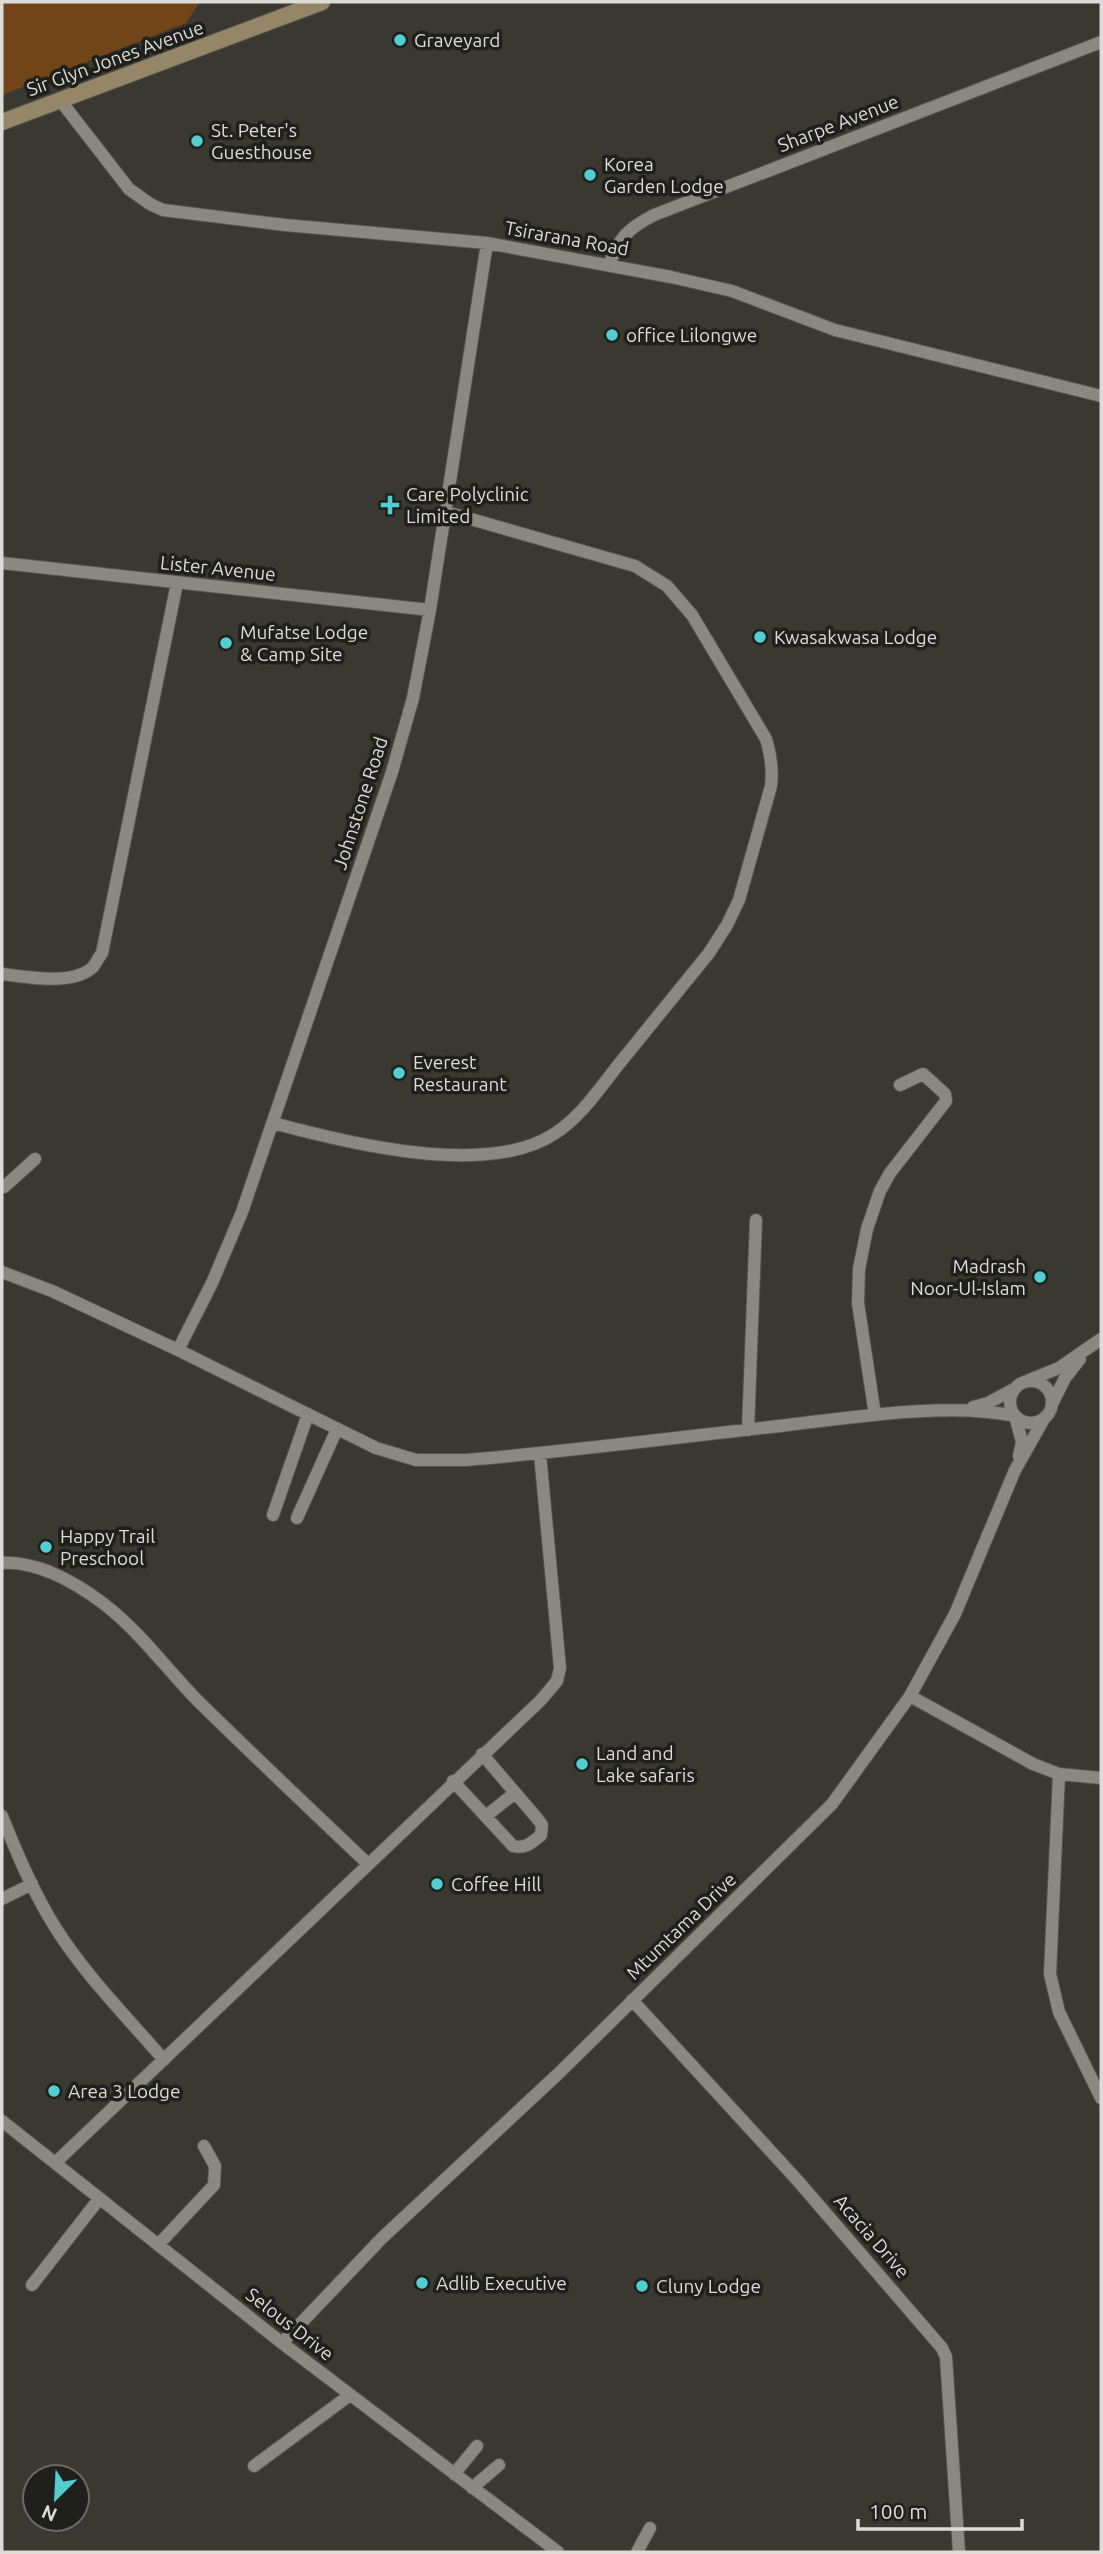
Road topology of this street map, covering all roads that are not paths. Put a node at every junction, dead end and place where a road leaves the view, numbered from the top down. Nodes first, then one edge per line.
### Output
1 (322, 2) edge
2 (1101, 42) edge
3 (60, 100) junction
4 (2, 122) edge
5 (487, 243) junction
6 (609, 265) junction
7 (1101, 396) edge
8 (446, 512) junction
9 (2, 563) edge
10 (177, 583) junction
11 (430, 610) junction
12 (2, 974) edge
13 (900, 1085) dead end
14 (274, 1123) junction
15 (35, 1159) dead end
16 (4, 1187) dead end
17 (756, 1220) dead end
18 (2, 1272) edge
19 (1101, 1339) edge
20 (178, 1350) junction
21 (1087, 1350) junction
22 (1026, 1381) junction
23 (1014, 1389) junction
24 (1052, 1404) junction
25 (959, 1411) junction
26 (308, 1414) junction
27 (876, 1415) junction
28 (1015, 1416) junction
29 (1045, 1417) junction
30 (337, 1429) junction
31 (748, 1430) junction
32 (540, 1454) junction
33 (1016, 1470) junction
34 (273, 1516) dead end
35 (297, 1518) dead end
36 (2, 1563) edge
37 (910, 1696) junction
38 (482, 1754) junction
39 (1059, 1774) junction
40 (1101, 1778) edge
41 (453, 1781) junction
42 (515, 1793) junction
43 (2, 1816) edge
44 (486, 1816) junction
45 (367, 1863) junction
46 (32, 1884) junction
47 (2, 1899) edge
48 (632, 2000) junction
49 (164, 2060) junction
50 (1101, 2098) edge
51 (2, 2121) edge
52 (204, 2146) dead end
53 (55, 2162) junction
54 (100, 2199) junction
55 (158, 2245) junction
56 (32, 2285) dead end
57 (282, 2343) junction
58 (350, 2395) junction
59 (477, 2446) dead end
60 (499, 2465) dead end
61 (254, 2466) dead end
62 (454, 2474) junction
63 (472, 2488) junction
64 (650, 2528) dead end
65 (558, 2552) edge
66 (637, 2552) edge
67 (959, 2552) edge

1 - 3 main road, Sir Glyn Jones Avenue
2 - 6 street, Sharpe Avenue
3 - 4 main road, Sir Glyn Jones Avenue
3 - 5 street, Tsirarana Road
5 - 6 street, Tsirarana Road
5 - 8 street, Johnstone Road
6 - 7 street, Tsirarana Road
8 - 11 street, Johnstone Road
8 - 14 street
9 - 10 street, Lister Avenue
10 - 11 street, Lister Avenue
10 - 12 street
11 - 14 street, Johnstone Road
13 - 27 street
14 - 20 street, Johnstone Road
15 - 16 street
17 - 31 street
18 - 20 street
19 - 21 street
20 - 26 street
21 - 22 street
21 - 24 street
22 - 23 street
22 - 24 street
23 - 25 street
23 - 28 street
24 - 29 street
25 - 27 street
25 - 28 street
26 - 30 street
26 - 34 street
27 - 31 street
28 - 29 street
28 - 33 street
29 - 33 street
30 - 32 street
30 - 35 street
31 - 32 street
32 - 38 street
33 - 37 street, Mtumtama Drive
36 - 45 street
37 - 39 street
37 - 48 street, Mtumtama Drive
38 - 41 street
38 - 42 street
39 - 40 street
39 - 50 street
41 - 44 street
41 - 45 street
42 - 44 street
42 - 44 street
43 - 46 street
45 - 49 street
46 - 47 street
46 - 49 street
48 - 57 street, Mtumtama Drive
48 - 67 street, Acacia Drive
49 - 53 street
51 - 53 street, Selous Drive
52 - 55 street
53 - 54 street, Selous Drive
54 - 55 street, Selous Drive
54 - 56 street
55 - 57 street, Selous Drive
57 - 58 street, Selous Drive
58 - 61 street
58 - 62 street, Selous Drive
59 - 62 street
60 - 63 street
62 - 63 street, Selous Drive
63 - 65 street, Selous Drive
64 - 66 street

